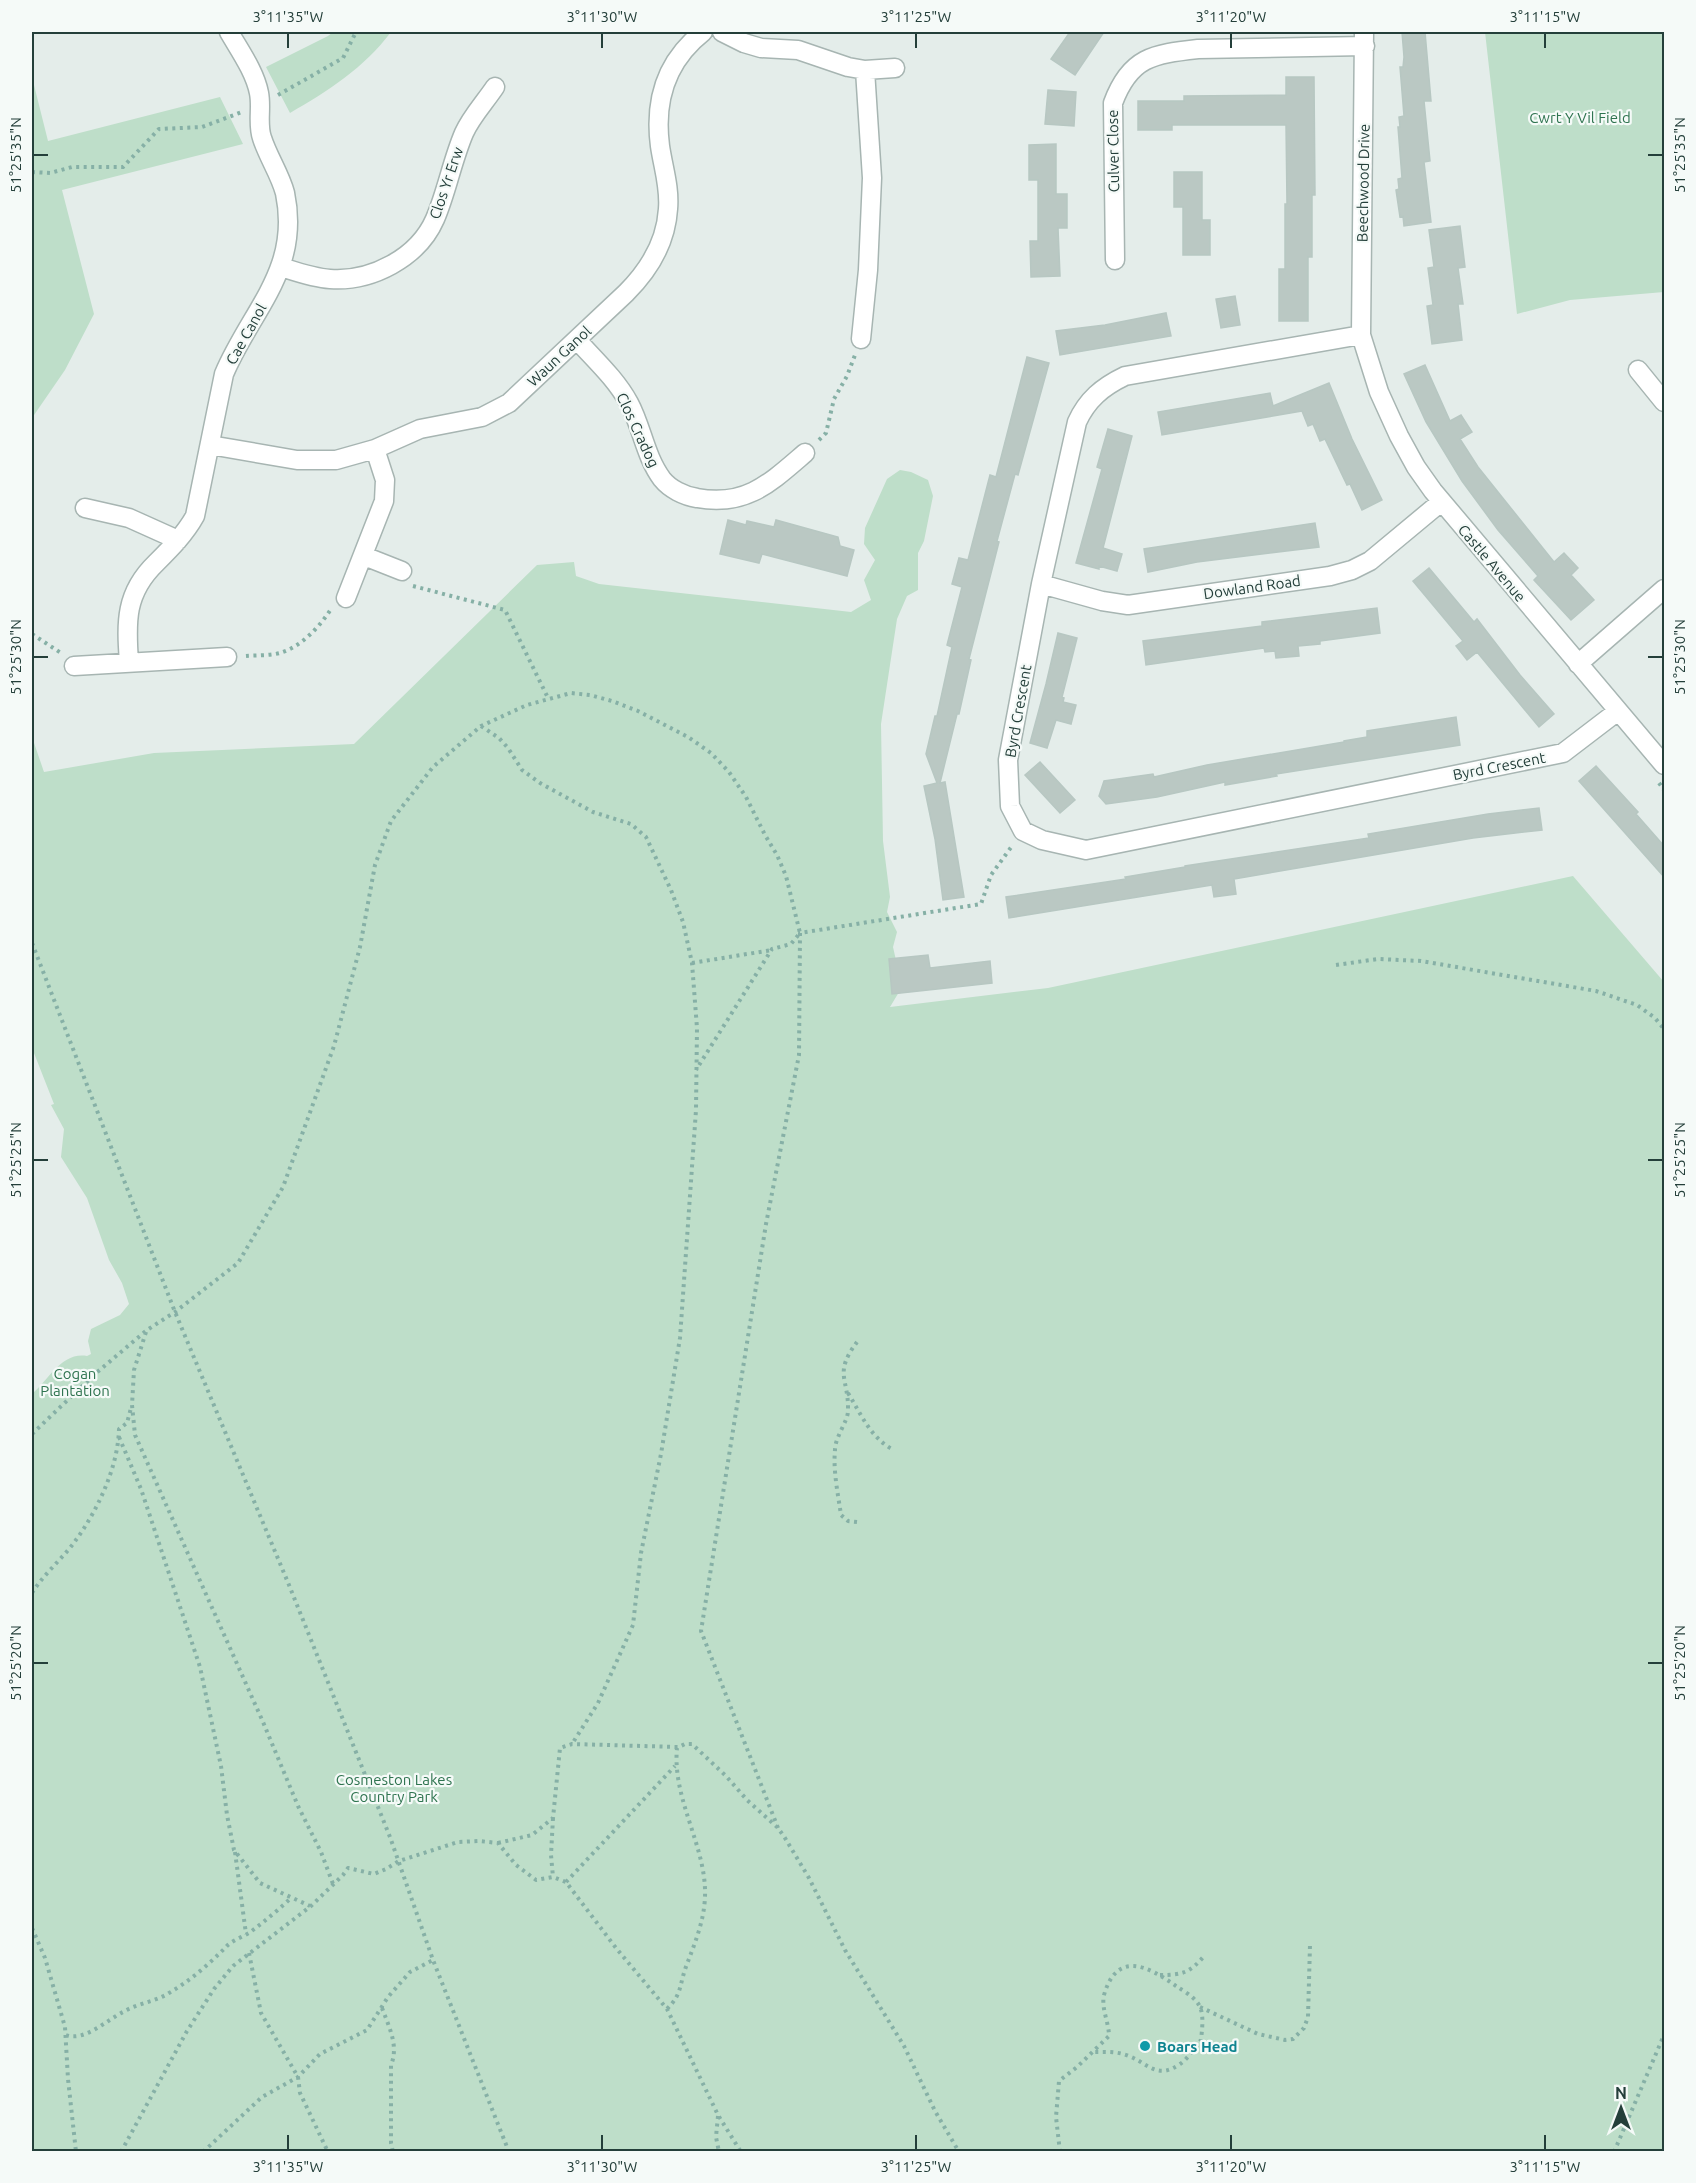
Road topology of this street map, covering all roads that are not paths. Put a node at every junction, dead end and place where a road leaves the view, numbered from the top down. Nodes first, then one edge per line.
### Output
1 (229, 32) edge
2 (703, 32) edge
3 (722, 32) edge
4 (1365, 39) edge
5 (895, 68) dead end
6 (866, 70) junction
7 (495, 87) dead end
8 (1115, 260) dead end
9 (281, 267) junction
10 (1361, 335) junction
11 (861, 339) road end
12 (576, 340) junction
13 (1638, 370) dead end
14 (1665, 402) edge
15 (210, 445) junction
16 (375, 449) junction
17 (805, 453) road end
18 (1442, 502) junction
19 (86, 508) dead end
20 (178, 540) junction
21 (364, 556) junction
22 (402, 571) road end
23 (1041, 584) junction
24 (1665, 589) edge
25 (346, 598) road end
26 (227, 657) road end
27 (129, 662) junction
28 (1578, 664) junction
29 (74, 666) road end
30 (1618, 711) junction
31 (1665, 765) edge

1 - 9 street, Cae Canol
2 - 12 street, Waun Ganol
3 - 6 street
4 - 8 street, Culver Close
4 - 10 street, Beechwood Drive
5 - 6 street
6 - 11 street
7 - 9 street, Clos Yr Erw
9 - 15 street, Cae Canol
10 - 18 street, Castle Avenue
10 - 23 street, Byrd Crescent
12 - 16 street, Waun Ganol
12 - 17 street, Clos Cradog
13 - 14 street
15 - 16 street, Waun Ganol
15 - 20 street, Cae Canol
16 - 21 street
18 - 23 street, Dowland Road
18 - 28 street, Castle Avenue
19 - 20 street
20 - 27 street, Cae Canol
21 - 22 street
21 - 25 street
23 - 30 street, Byrd Crescent
24 - 28 street
26 - 27 street
27 - 29 street
28 - 30 street, Castle Avenue
30 - 31 street, Castle Avenue

